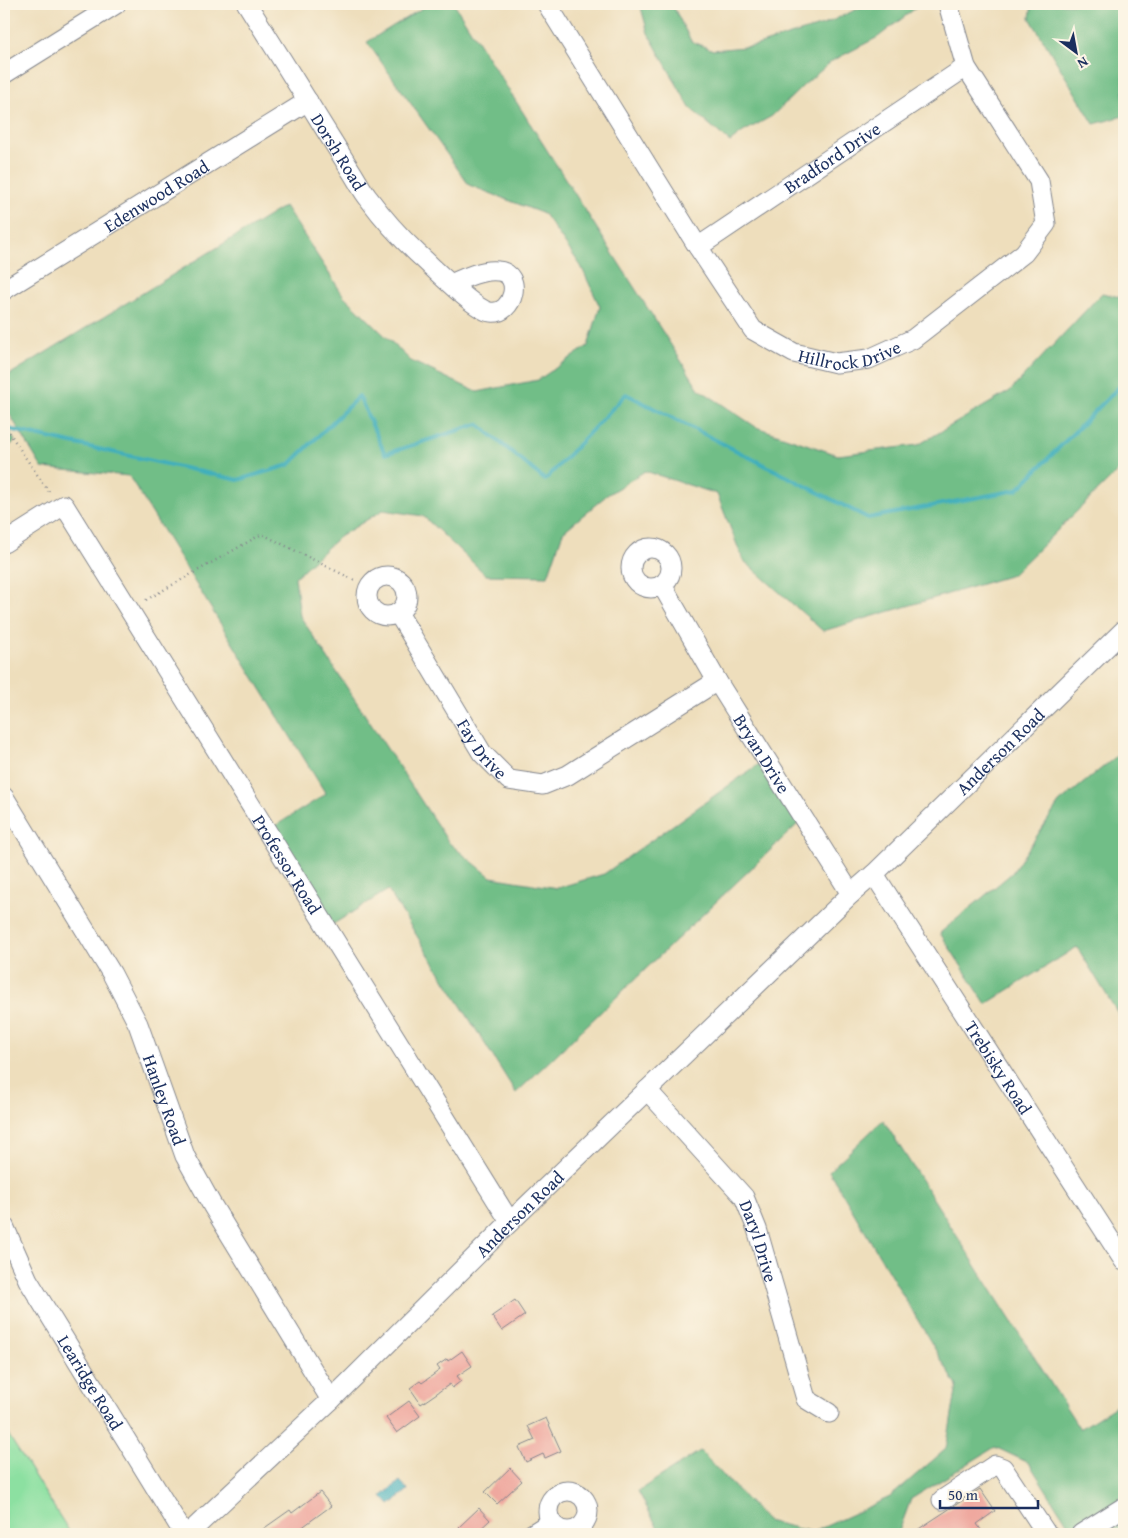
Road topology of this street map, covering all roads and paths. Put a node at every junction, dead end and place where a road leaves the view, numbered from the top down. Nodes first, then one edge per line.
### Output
1 (116, 4) edge
2 (547, 4) edge
3 (948, 4) edge
4 (252, 6) edge
5 (966, 67) junction
6 (4, 74) edge
7 (308, 102) junction
8 (698, 247) junction
9 (451, 284) dead end
10 (4, 290) edge
11 (4, 424) edge
12 (57, 499) junction
13 (4, 543) edge
14 (354, 580) dead end
15 (662, 585) dead end
16 (146, 600) dead end
17 (398, 613) dead end
18 (1124, 630) edge
19 (718, 682) junction
20 (4, 797) edge
21 (874, 874) junction
22 (851, 894) junction
23 (647, 1090) junction
24 (510, 1222) junction
25 (4, 1226) edge
26 (1124, 1261) edge
27 (331, 1400) junction
28 (829, 1413) dead end
29 (942, 1500) dead end
30 (1124, 1506) edge
31 (551, 1522) dead end
32 (184, 1534) edge
33 (188, 1534) edge
34 (532, 1534) edge
35 (1048, 1534) edge
36 (1081, 1534) edge

1 - 6 street
2 - 8 street, Hillrock Drive
3 - 5 street, Hillrock Drive
4 - 7 street, Dorsh Road
5 - 8 street, Bradford Drive
5 - 8 street, Hillrock Drive
7 - 9 street, Dorsh Road
7 - 10 street, Edenwood Road
11 - 12 path
12 - 13 street
12 - 24 street, Professor Road
14 - 16 path
15 - 19 street, Bryan Drive
17 - 19 street, Fay Drive
18 - 21 street, Anderson Road
19 - 22 street, Bryan Drive
20 - 27 street, Hanley Road
21 - 22 street
21 - 26 street, Trebisky Road
22 - 23 street, Anderson Road
23 - 24 street, Anderson Road
23 - 28 street, Daryl Drive
24 - 27 street, Anderson Road
25 - 32 street, Learidge Road
27 - 33 street, Anderson Road
29 - 35 street
30 - 36 street
31 - 34 street

